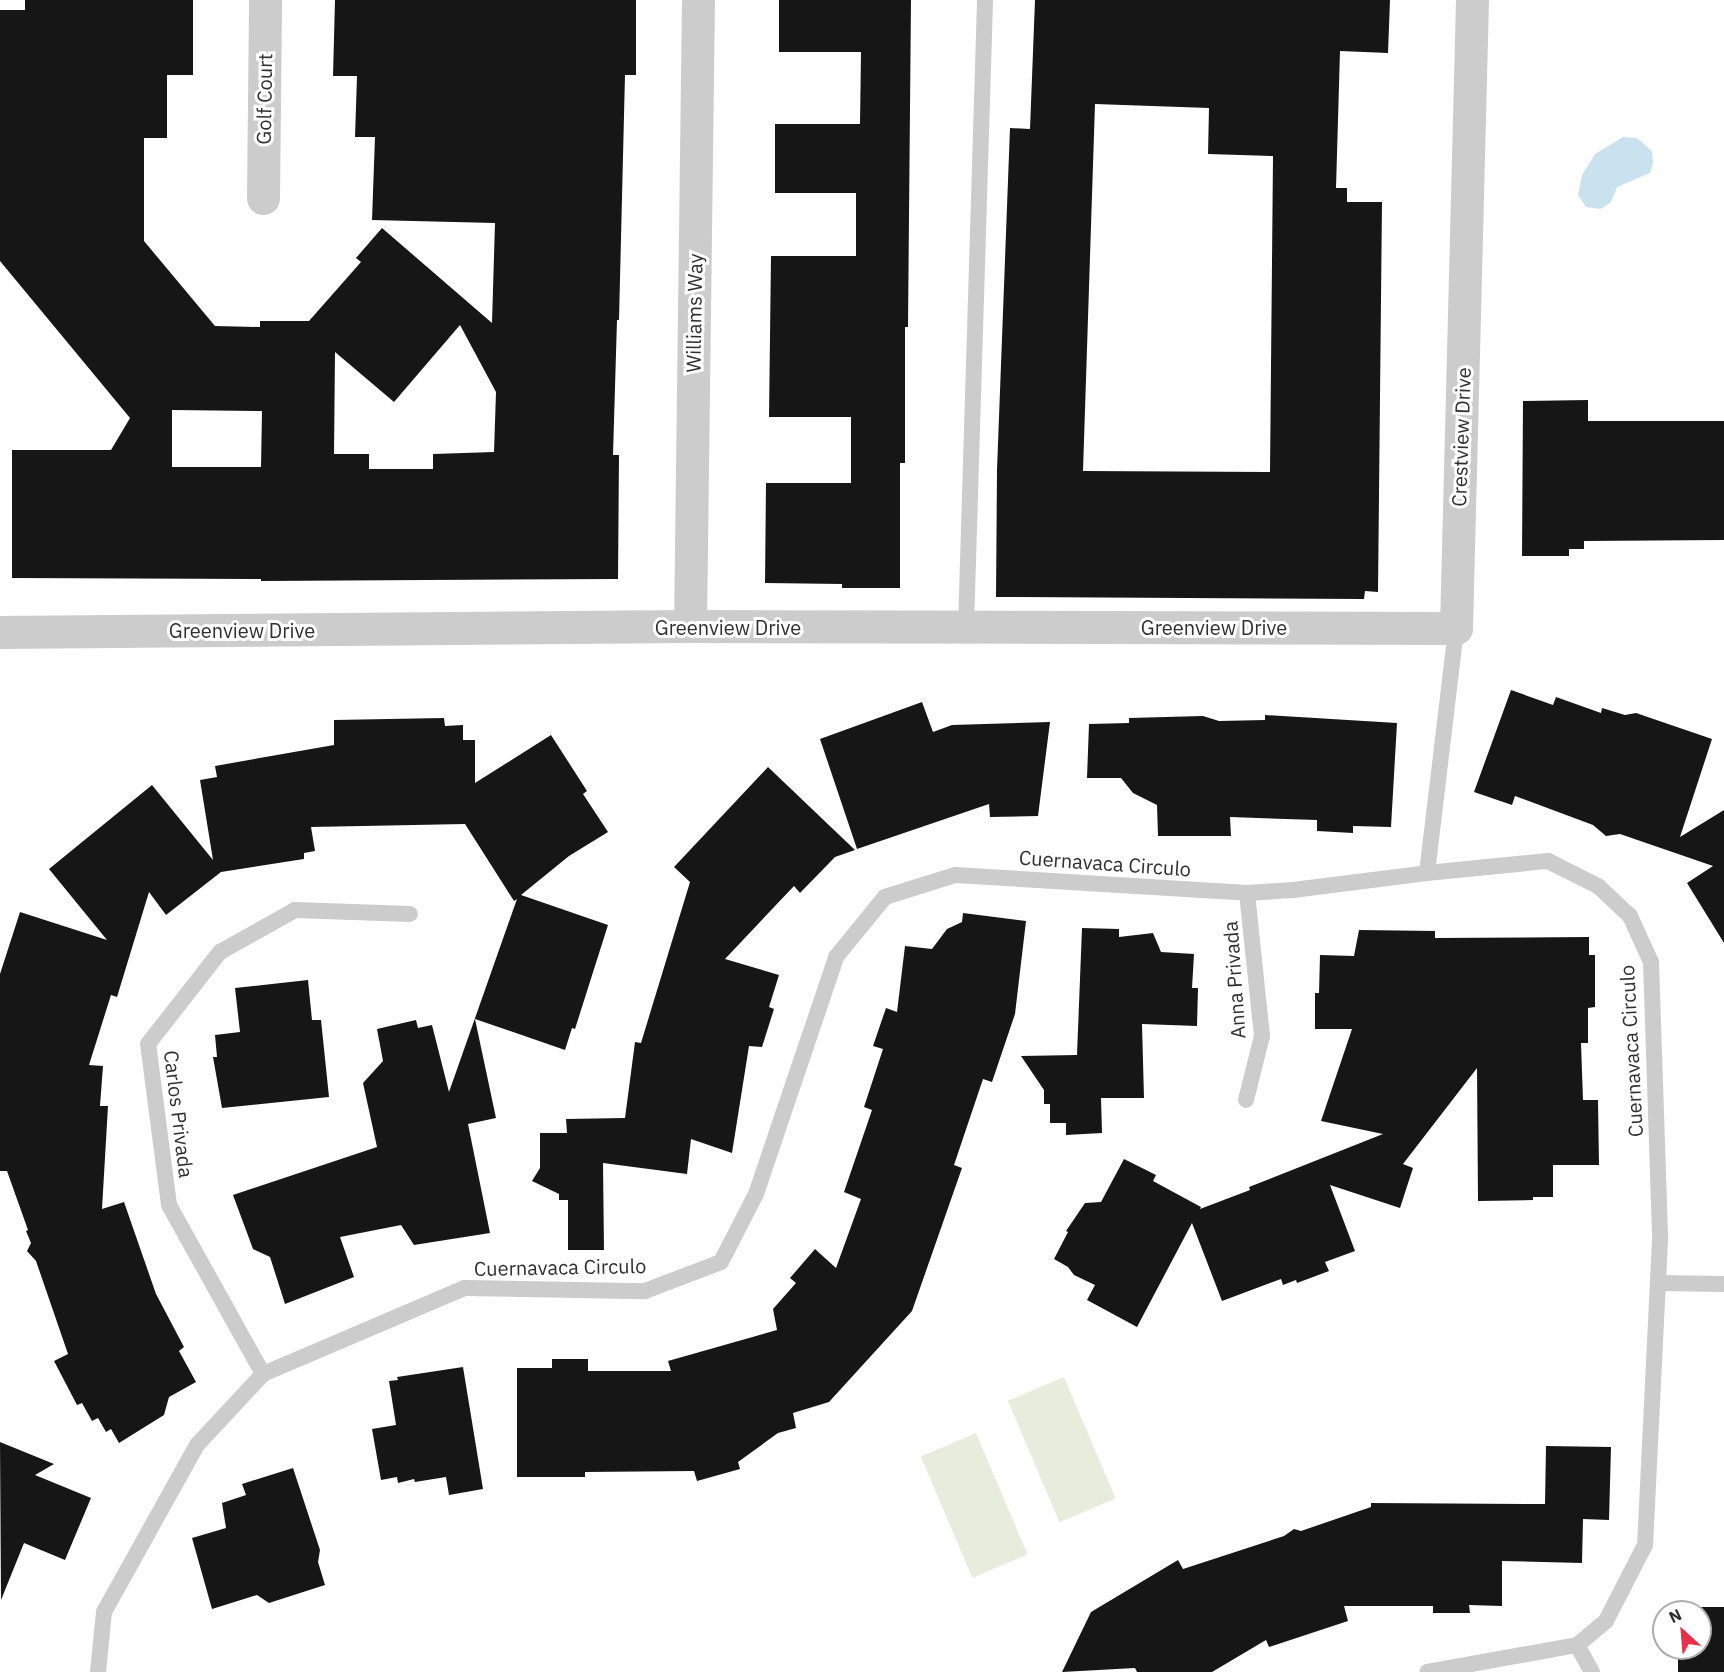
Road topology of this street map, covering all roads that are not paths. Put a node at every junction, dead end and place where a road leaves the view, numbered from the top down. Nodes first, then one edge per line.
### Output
1 (265, 0) edge
2 (698, 0) edge
3 (985, 0) edge
4 (1472, 0) edge
5 (263, 198) dead end
6 (690, 626) junction
7 (966, 627) junction
8 (1456, 628) junction
9 (0, 632) edge
10 (1427, 873) junction
11 (1247, 893) junction
12 (410, 914) dead end
13 (1246, 1100) dead end
14 (1659, 1283) junction
15 (1724, 1284) edge
16 (262, 1374) junction
17 (1577, 1645) junction
18 (98, 1672) edge
19 (1427, 1672) edge
20 (1592, 1672) edge

1 - 5 street, Golf Court
2 - 6 street, Williams Way
3 - 7 lane
4 - 8 street, Crestview Drive
6 - 7 street, Greenview Drive
6 - 9 street, Greenview Drive
7 - 8 street, Greenview Drive
8 - 10 lane, Crestview Drive
10 - 11 lane, Cuernavaca Circulo
10 - 14 lane, Cuernavaca Circulo
11 - 13 lane, Anna Privada
11 - 16 lane, Cuernavaca Circulo
12 - 16 lane, Carlos Privada
14 - 15 lane
14 - 17 lane, Cuernavaca Circulo
16 - 18 lane, Cuernavaca Circulo
17 - 19 lane, Cuernavaca Circulo
17 - 20 lane

